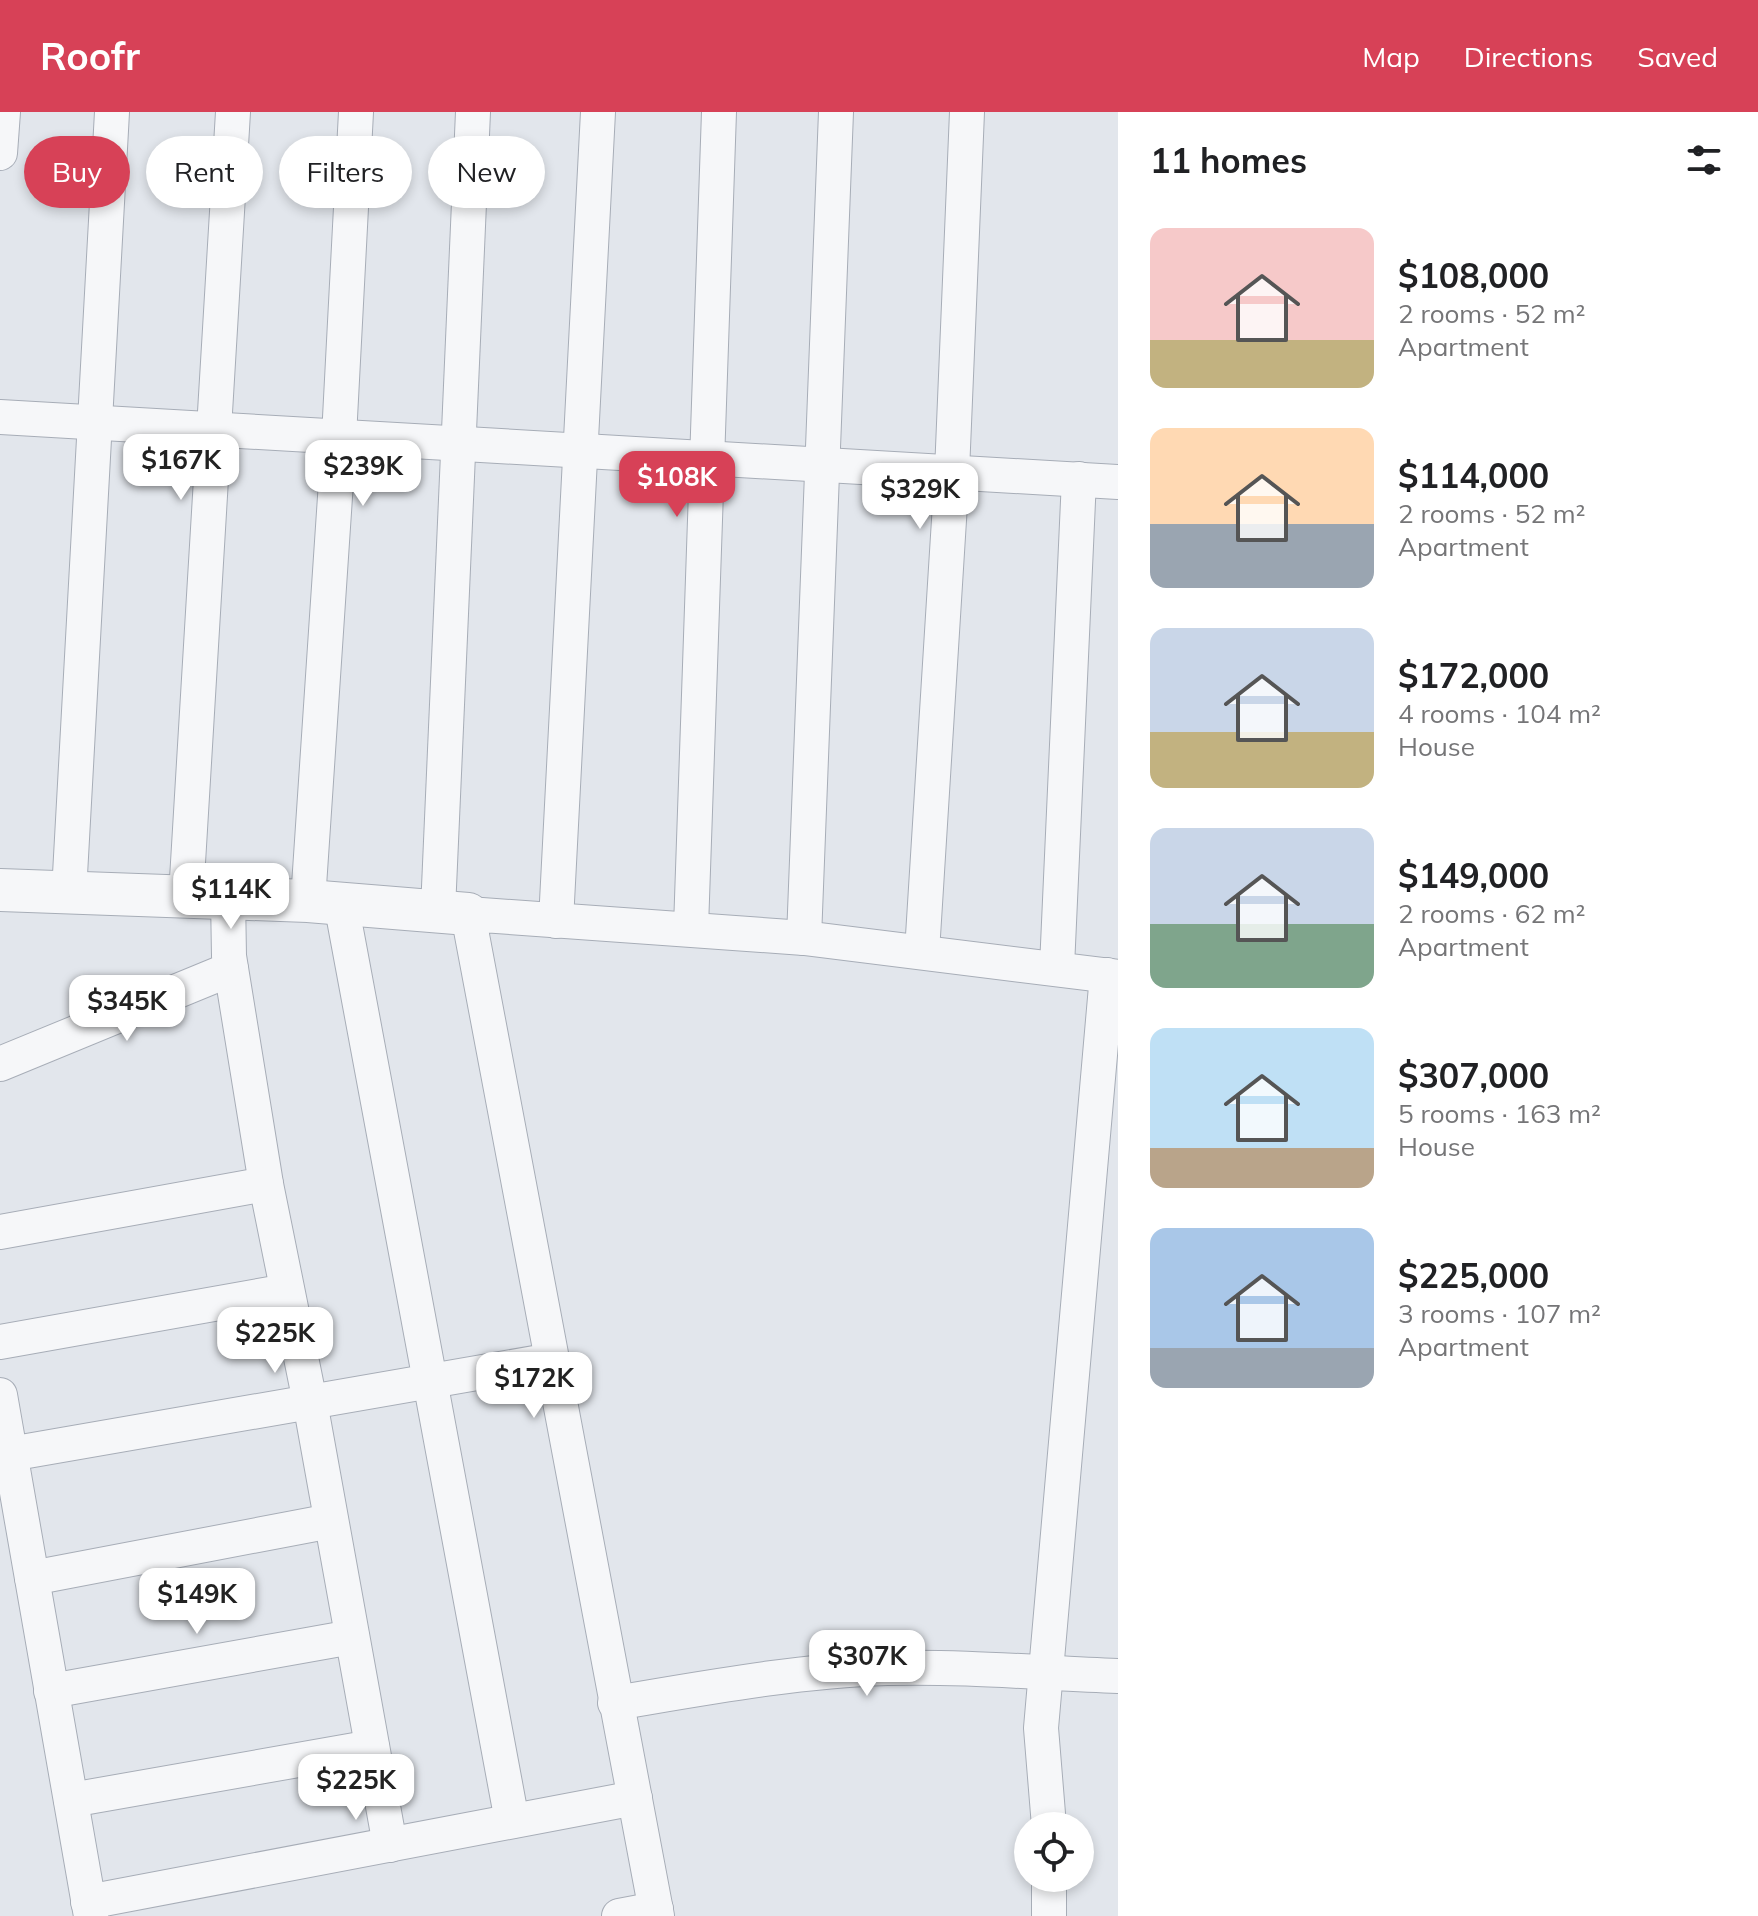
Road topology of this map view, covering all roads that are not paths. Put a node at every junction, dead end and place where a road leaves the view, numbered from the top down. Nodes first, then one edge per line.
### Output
1 (3, 112) edge
2 (112, 112) edge
3 (233, 112) edge
4 (356, 112) edge
5 (473, 112) edge
6 (598, 112) edge
7 (719, 112) edge
8 (836, 112) edge
9 (967, 112) edge
10 (0, 153) edge
11 (0, 417) edge
12 (95, 423) junction
13 (214, 430) junction
14 (339, 437) junction
15 (459, 443) junction
16 (581, 450) junction
17 (708, 458) junction
18 (822, 464) junction
19 (952, 472) junction
20 (1079, 479) junction
21 (1118, 482) edge
22 (0, 890) edge
23 (69, 893) junction
24 (186, 896) junction
25 (228, 898) junction
26 (325, 902) junction
27 (453, 912) junction
28 (556, 921) junction
29 (691, 928) junction
30 (804, 938) junction
31 (922, 952) junction
32 (1057, 967) junction
33 (231, 969) junction
34 (1113, 976) edge
35 (0, 1064) edge
36 (266, 1184) junction
37 (0, 1232) edge
38 (287, 1291) junction
39 (0, 1342) edge
40 (552, 1360) junction
41 (429, 1381) junction
42 (0, 1395) edge
43 (310, 1402) junction
44 (10, 1454) junction
45 (331, 1521) junction
46 (32, 1578) junction
47 (352, 1637) junction
48 (1047, 1673) junction
49 (1118, 1676) edge
50 (51, 1691) junction
51 (615, 1703) junction
52 (372, 1747) junction
53 (635, 1798) junction
54 (71, 1800) junction
55 (1048, 1812) edge
56 (512, 1821) junction
57 (390, 1845) junction
58 (1049, 1892) edge
59 (89, 1909) edge
60 (657, 1913) edge
61 (619, 1916) edge
62 (1049, 1916) edge

1 - 10 street
2 - 12 street
3 - 13 street
4 - 14 street
5 - 15 street
6 - 16 street
7 - 17 street
8 - 18 street
9 - 19 street
11 - 12 street
12 - 13 street
12 - 23 street
13 - 14 street
13 - 24 street
14 - 15 street
14 - 26 street
15 - 16 street
15 - 27 street
16 - 17 street
16 - 28 street
17 - 18 street
17 - 29 street
18 - 19 street
18 - 30 street
19 - 20 street
19 - 31 street
20 - 21 street
20 - 32 street
22 - 23 street
23 - 24 street
24 - 25 street
25 - 26 street
25 - 33 street
26 - 27 street
26 - 41 street
27 - 28 street
27 - 40 street
28 - 29 street
29 - 30 street
30 - 31 street
31 - 32 street
32 - 34 street
33 - 35 street
33 - 36 street
34 - 48 street
36 - 37 street
36 - 38 street
38 - 39 street
38 - 43 street
40 - 41 street
40 - 51 street
41 - 43 street
41 - 56 street
42 - 44 street
43 - 44 street
43 - 45 street
44 - 46 street
45 - 46 street
45 - 47 street
46 - 50 street
47 - 50 street
47 - 52 street
48 - 49 street
48 - 51 street
48 - 55 street
50 - 54 street
51 - 53 street
52 - 54 street
52 - 57 street
53 - 56 street
53 - 60 street
54 - 59 street
56 - 57 street
57 - 59 street
58 - 62 street
60 - 61 street

